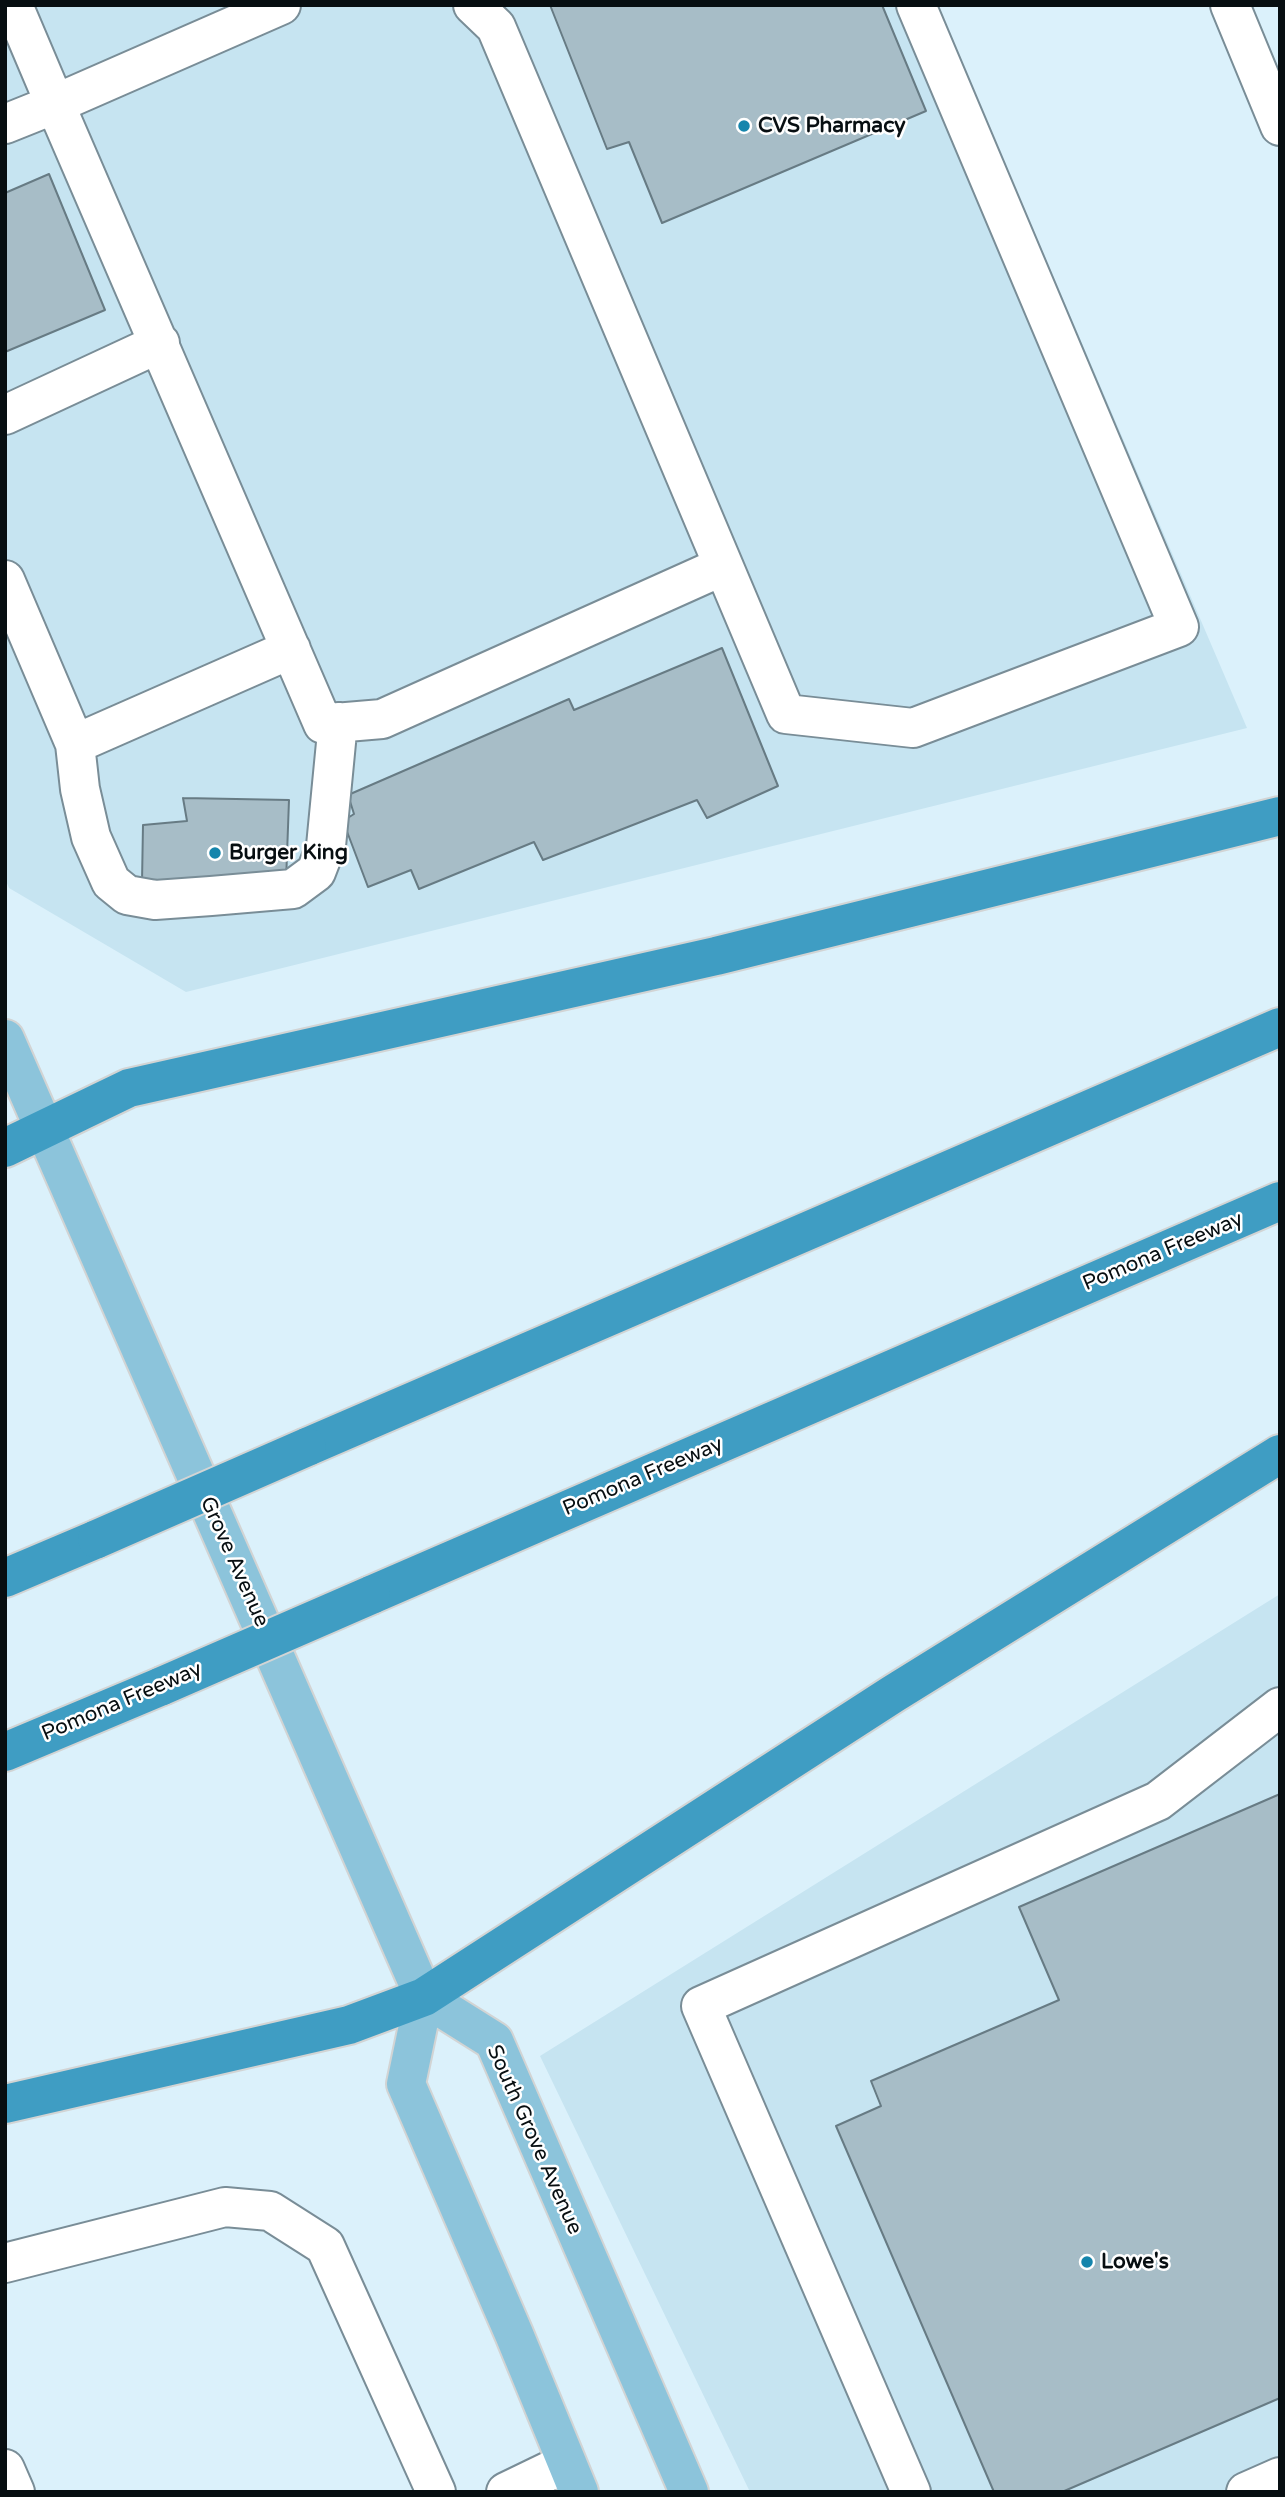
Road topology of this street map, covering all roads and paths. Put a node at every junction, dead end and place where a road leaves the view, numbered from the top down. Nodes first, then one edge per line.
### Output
1 (281, 5) edge
2 (473, 5) edge
3 (916, 5) edge
4 (1230, 5) edge
5 (11, 12) edge
6 (55, 104) junction
7 (5, 124) edge
8 (1280, 126) edge
9 (160, 343) junction
10 (5, 415) edge
11 (723, 566) junction
12 (5, 580) edge
13 (291, 649) junction
14 (338, 722) junction
15 (75, 744) junction
16 (1280, 816) edge
17 (1280, 1027) edge
18 (5, 1040) edge
19 (44, 1128) junction
20 (5, 1147) edge
21 (1280, 1201) edge
22 (1280, 1454) edge
23 (5, 1578) edge
24 (1280, 1707) edge
25 (5, 1752) edge
26 (425, 1997) junction
27 (5, 2104) edge
28 (5, 2263) edge
29 (5, 2469) edge
30 (572, 2477) edge
31 (1280, 2477) edge
32 (15, 2492) edge
33 (436, 2492) edge
34 (506, 2492) edge
35 (689, 2492) edge
36 (911, 2492) edge
37 (1246, 2492) edge

1 - 6 street
2 - 11 street
3 - 11 street
4 - 8 street
5 - 6 street
6 - 7 street
6 - 9 street
9 - 10 street
9 - 13 street
11 - 14 street
12 - 15 street
13 - 14 street
13 - 15 street
14 - 15 street
16 - 19 highway
17 - 23 highway, bridge
18 - 19 main road
19 - 20 highway
19 - 26 main road, Grove Avenue
21 - 25 highway, Pomona Freeway, bridge
22 - 26 highway
24 - 36 street
26 - 27 highway
26 - 30 main road
26 - 35 main road, South Grove Avenue
28 - 33 street
29 - 32 street
30 - 34 street
31 - 37 street

